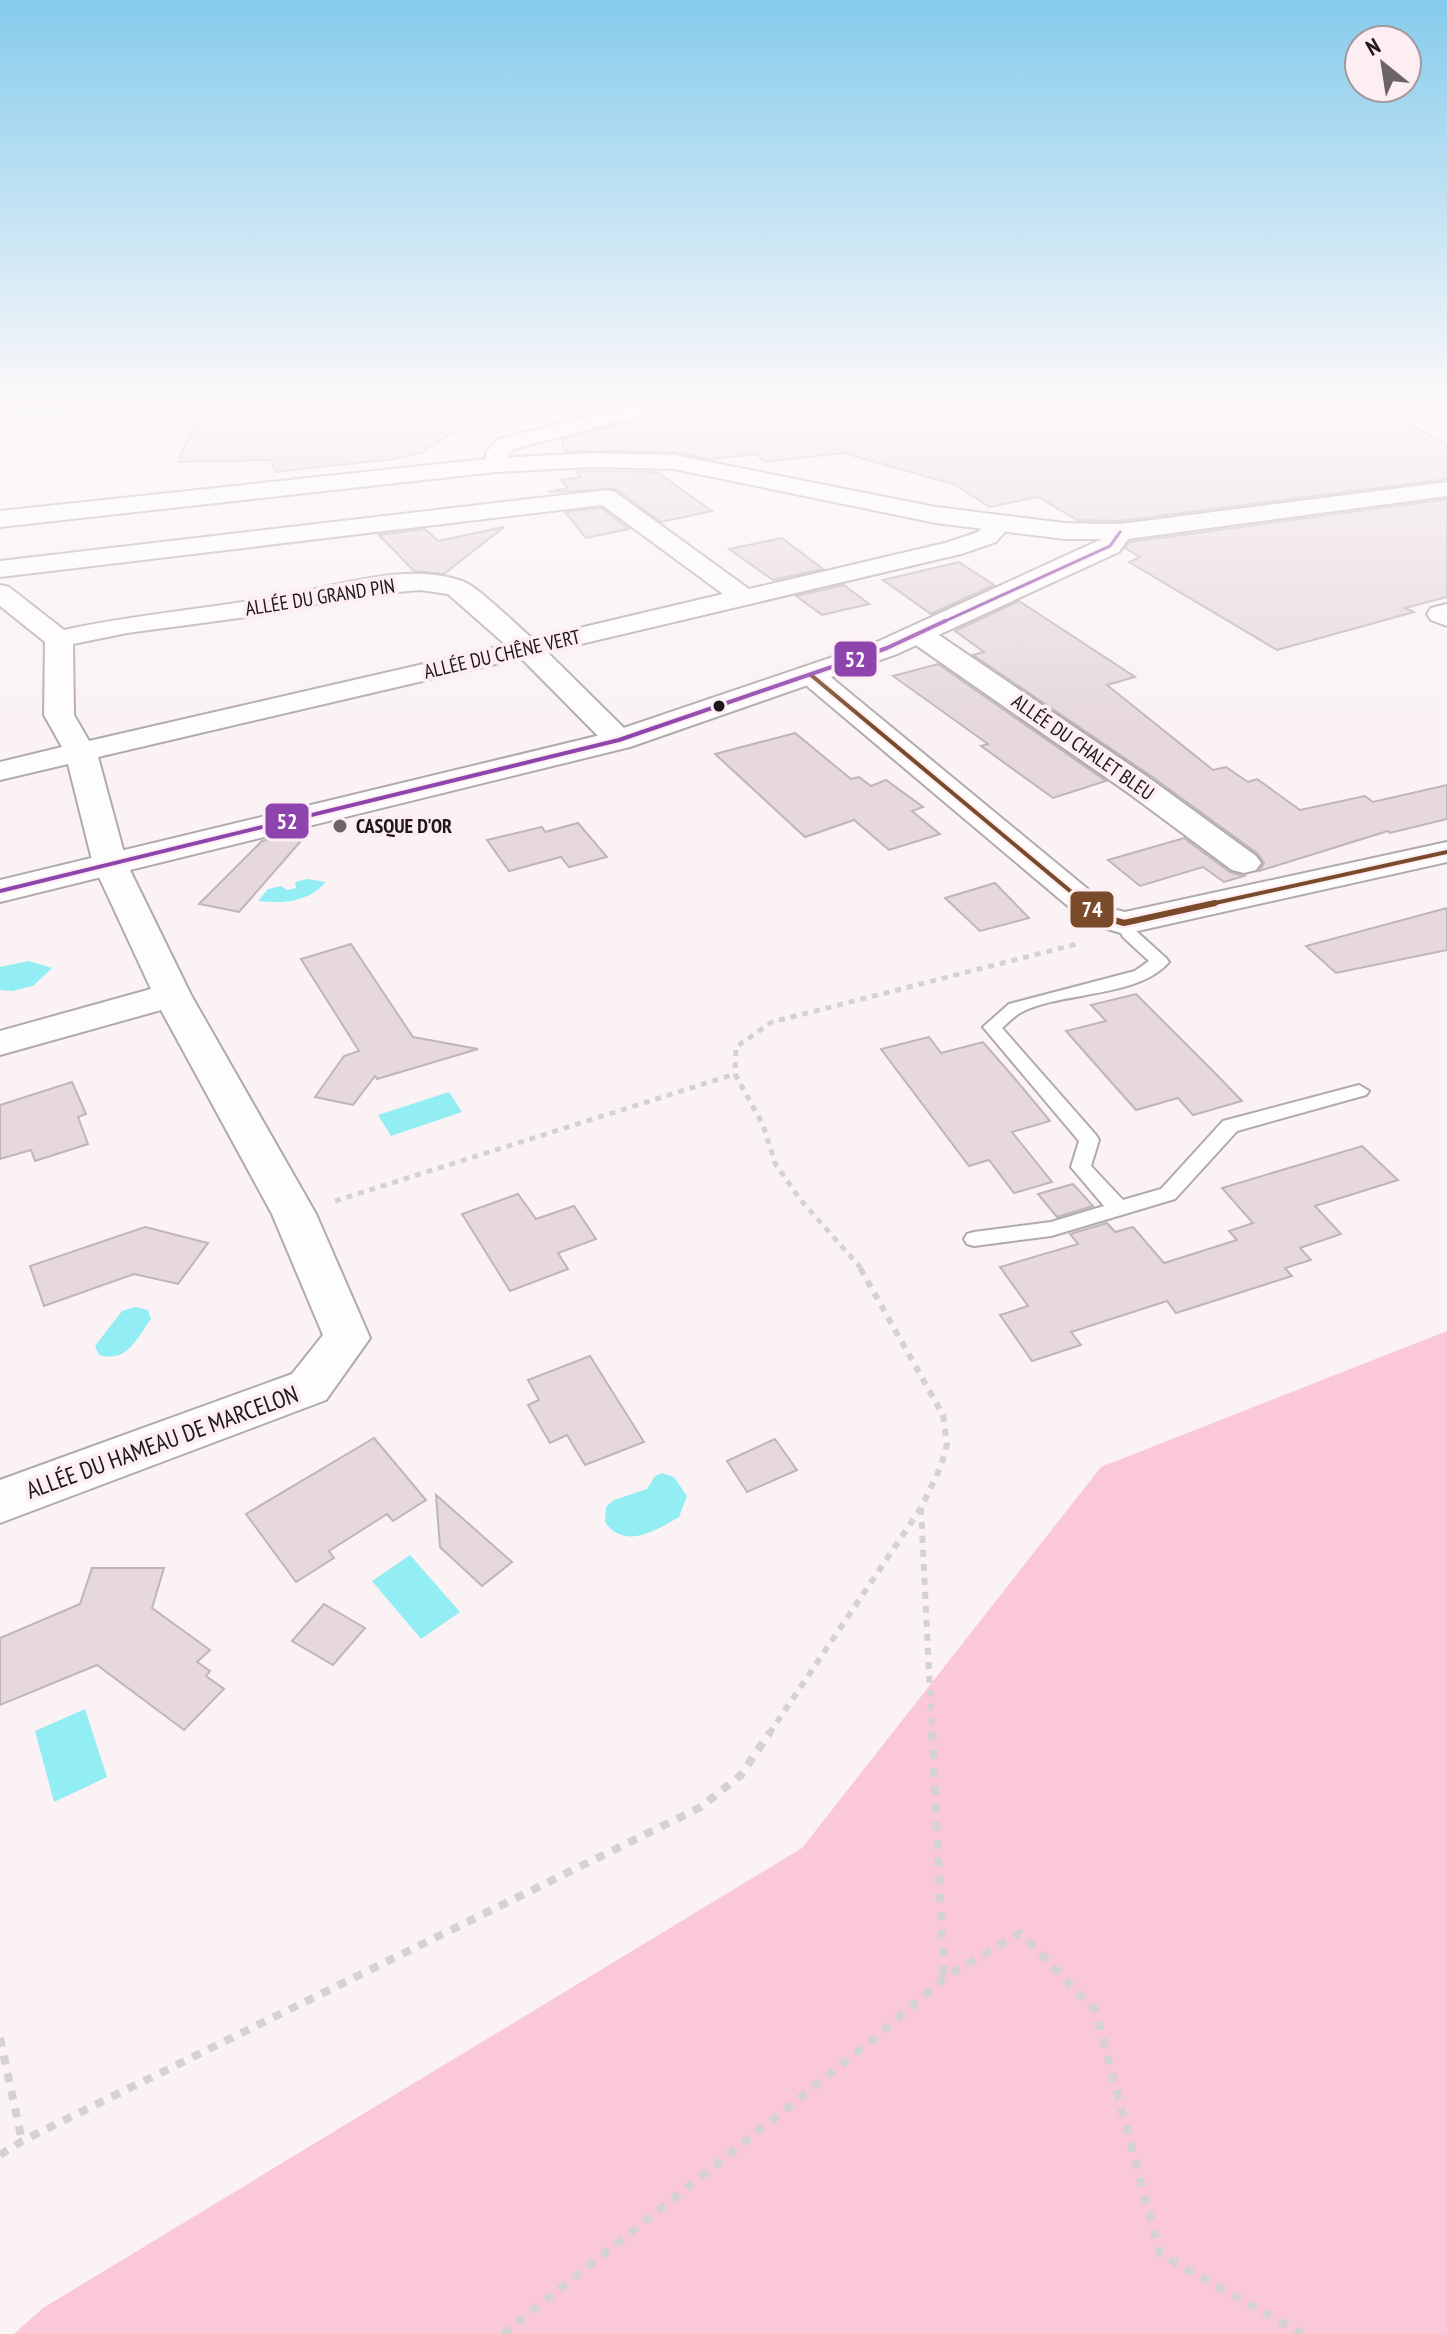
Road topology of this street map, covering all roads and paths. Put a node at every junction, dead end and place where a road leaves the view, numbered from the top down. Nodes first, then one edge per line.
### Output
1 (56, 513) edge
2 (473, 513) edge
3 (629, 513) edge
4 (926, 513) edge
5 (1265, 513) edge
6 (0, 519) edge
7 (999, 525) junction
8 (1120, 532) junction
9 (0, 569) edge
10 (0, 593) edge
11 (742, 596) junction
12 (920, 635) junction
13 (59, 639) junction
14 (527, 648) junction
15 (811, 675) junction
16 (619, 740) junction
17 (81, 753) junction
18 (0, 771) edge
19 (1447, 852) edge
20 (1244, 863) dead end
21 (110, 864) junction
22 (0, 891) edge
23 (1126, 928) junction
24 (172, 995) junction
25 (0, 1043) edge
26 (735, 1074) junction
27 (1359, 1091) dead end
28 (1119, 1209) junction
29 (294, 1214) junction
30 (974, 1239) dead end
31 (0, 1502) edge
32 (921, 1508) junction
33 (944, 1978) junction
34 (0, 2038) edge
35 (22, 2141) junction
36 (0, 2155) edge
37 (503, 2334) edge
38 (1302, 2334) edge

1 - 6 street
2 - 9 street
3 - 11 street
4 - 7 street
5 - 8 street
7 - 8 street
7 - 11 street, ALLÉE DU CHÊNE VERT
8 - 12 street
10 - 13 street
11 - 14 street, ALLÉE DU CHÊNE VERT
12 - 15 street
12 - 20 street, ALLÉE DU CHALET BLEU
13 - 14 street, ALLÉE DU GRAND PIN
13 - 17 street, ALLÉE DU HAMEAU DE MARCELON
14 - 16 street, ALLÉE DU GRAND PIN
14 - 17 street, ALLÉE DU CHÊNE VERT
15 - 16 street
15 - 23 street
16 - 21 street
17 - 18 street, ALLÉE DU CHÊNE VERT
17 - 21 street, ALLÉE DU HAMEAU DE MARCELON
19 - 23 street
21 - 22 street
21 - 24 street, ALLÉE DU HAMEAU DE MARCELON
23 - 26 path
23 - 28 lane
24 - 25 street
24 - 29 street, ALLÉE DU HAMEAU DE MARCELON
26 - 29 path
26 - 32 path
27 - 28 lane
28 - 30 lane
29 - 31 street, ALLÉE DU HAMEAU DE MARCELON
32 - 33 path
32 - 35 path
33 - 37 path
33 - 38 path
34 - 35 path
35 - 36 path

